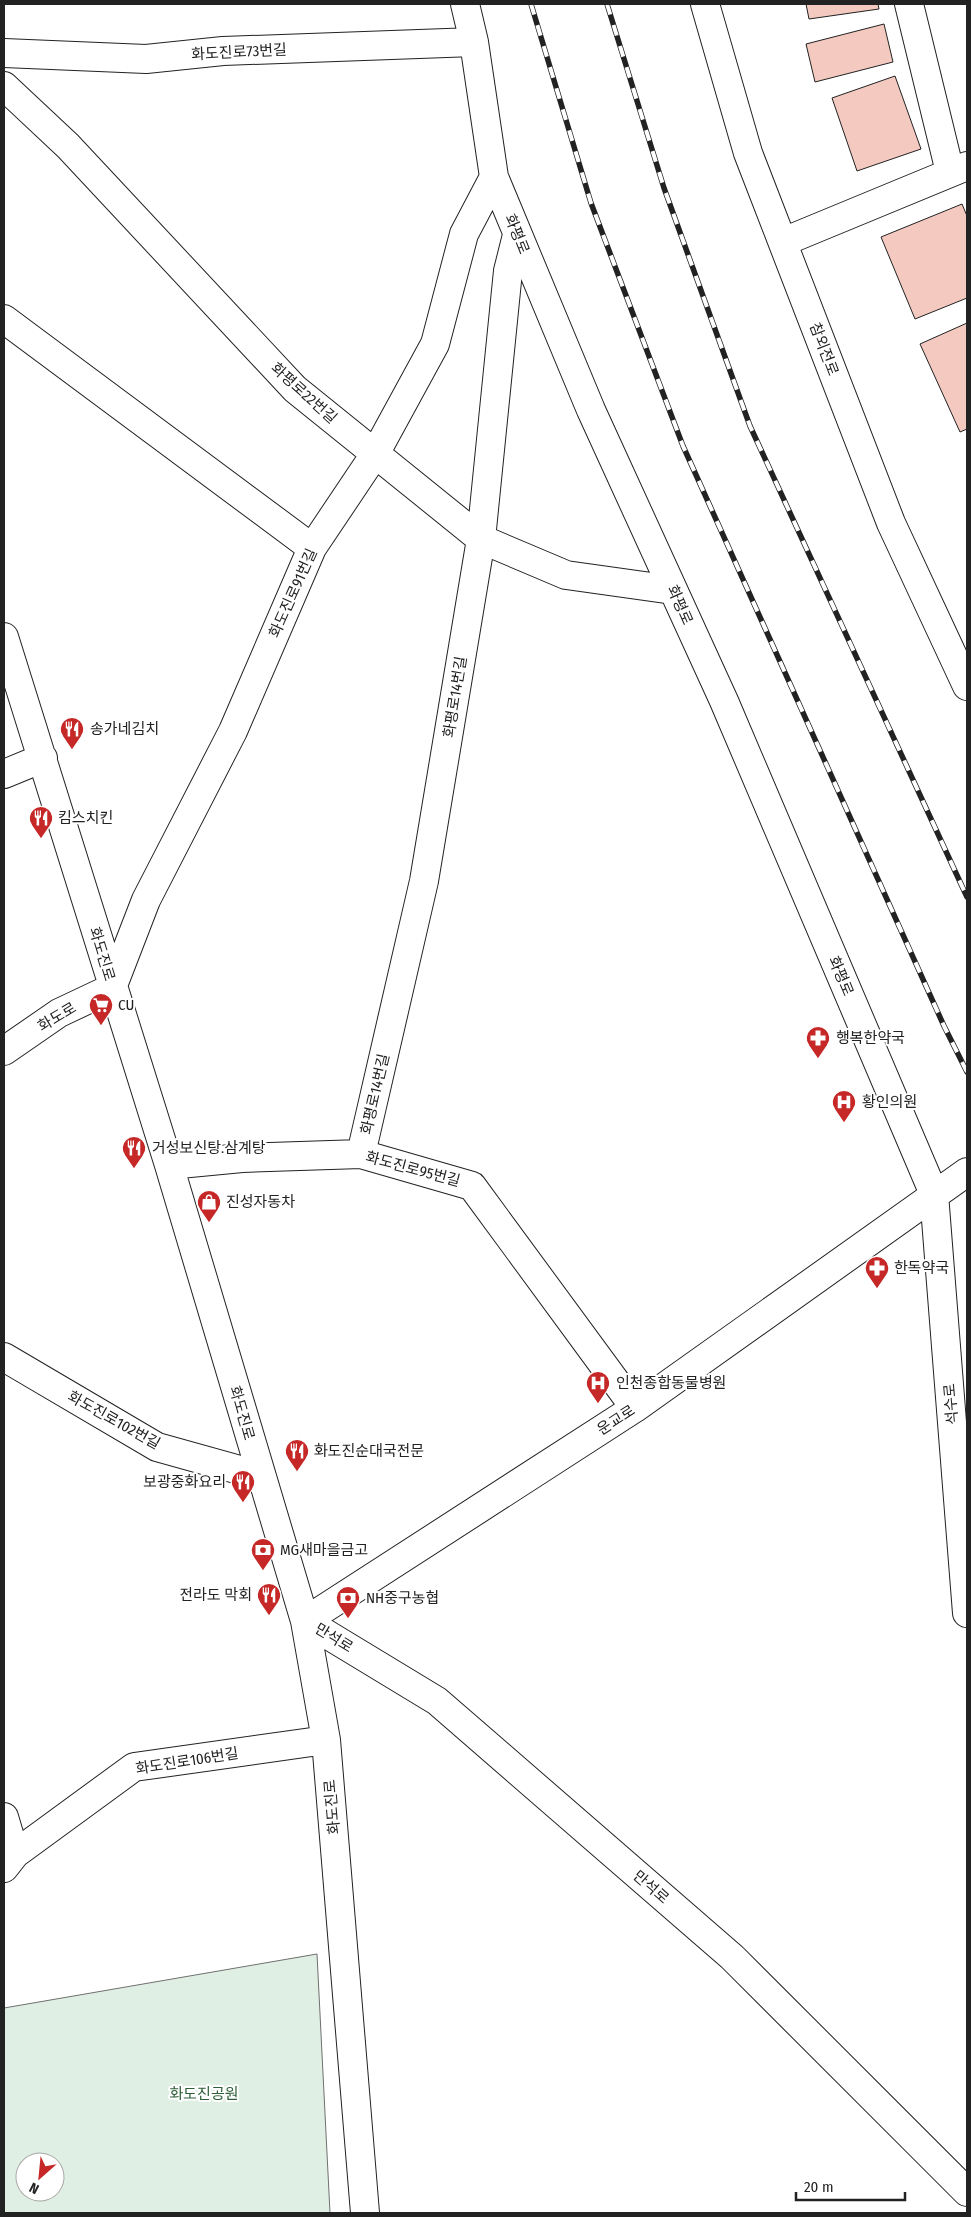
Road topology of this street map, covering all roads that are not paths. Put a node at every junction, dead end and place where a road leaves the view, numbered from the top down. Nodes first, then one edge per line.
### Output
1 (465, 4) edge
2 (705, 4) edge
3 (909, 4) edge
4 (474, 42) junction
5 (4, 52) edge
6 (4, 86) edge
7 (958, 169) edge
8 (494, 176) junction
9 (517, 234) junction
10 (783, 242) junction
11 (4, 319) edge
12 (375, 454) junction
13 (481, 539) junction
14 (312, 548) junction
15 (673, 590) junction
16 (4, 637) edge
17 (967, 686) edge
18 (42, 758) junction
19 (4, 774) edge
20 (112, 988) junction
21 (4, 1051) edge
22 (361, 1154) junction
23 (169, 1165) junction
24 (967, 1172) edge
25 (934, 1194) junction
26 (4, 1357) edge
27 (635, 1408) junction
28 (260, 1476) junction
29 (967, 1614) edge
30 (305, 1621) junction
31 (326, 1740) junction
32 (4, 1817) edge
33 (7, 1855) edge
34 (967, 2192) edge
35 (365, 2213) edge

1 - 4 street, 화평로
2 - 10 street, 참외전로
3 - 7 street
4 - 5 street, 화도진로73번길
4 - 8 street, 화평로
6 - 12 street, 화평로22번길
7 - 10 street
8 - 9 street, 화평로
8 - 12 street, 화도진로91번길
9 - 13 street, 화평로14번길
9 - 15 street, 화평로
10 - 17 street, 참외전로
11 - 14 street
12 - 13 street, 화평로22번길
12 - 14 street, 화도진로91번길
13 - 15 street, 화평로22번길
13 - 22 street, 화평로14번길
14 - 20 street, 화도진로91번길
15 - 25 street, 화평로
16 - 18 street, 화도진로
18 - 19 street
18 - 20 street, 화도진로
20 - 21 street, 화도로
20 - 23 street, 화도진로
22 - 23 street, 화도진로95번길
22 - 27 street, 화도진로95번길
23 - 28 street, 화도진로
24 - 25 street, 운교로
25 - 27 street, 운교로
25 - 29 street, 석수로
26 - 28 street, 화도진로102번길
27 - 30 street, 운교로
28 - 30 street, 화도진로
30 - 31 street, 화도진로
30 - 34 street, 만석로
31 - 33 street, 화도진로106번길
31 - 35 street, 화도진로
32 - 33 street, 화도진로106번길

